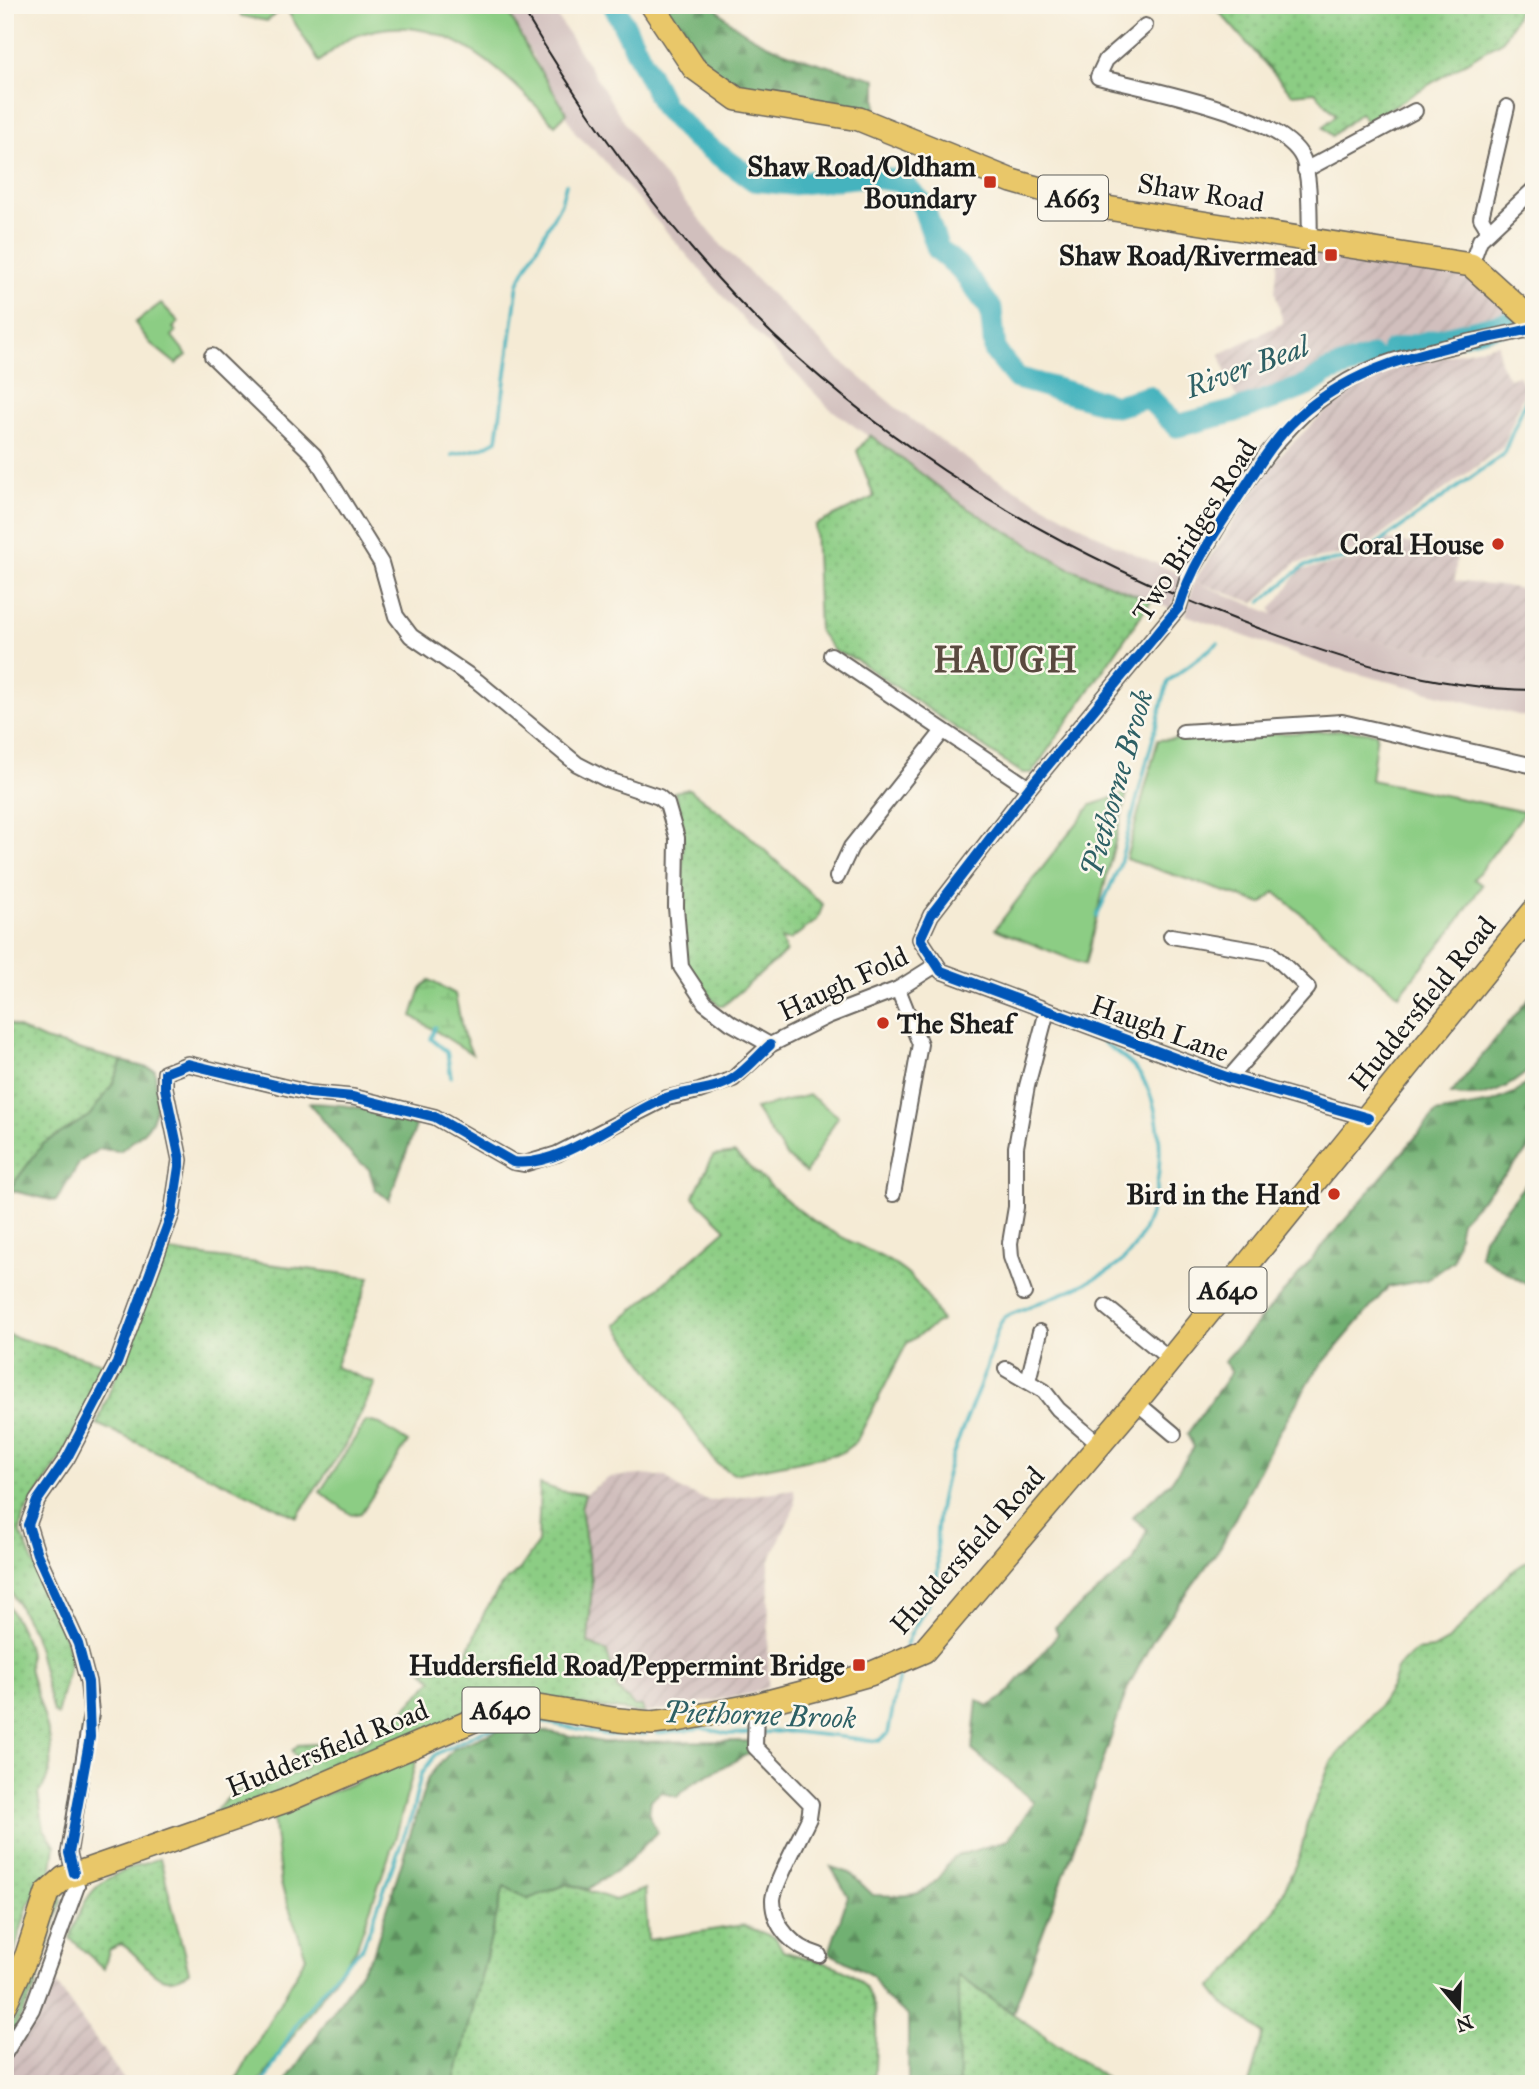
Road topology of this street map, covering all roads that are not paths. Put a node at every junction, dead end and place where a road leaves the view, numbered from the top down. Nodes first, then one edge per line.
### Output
1 (652, 5) edge
2 (1144, 26) dead end
3 (1507, 107) dead end
4 (1415, 111) dead end
5 (1305, 170) junction
6 (1532, 195) edge
7 (1489, 231) junction
8 (1310, 240) junction
9 (1471, 265) junction
10 (1534, 322) edge
11 (1534, 328) edge
12 (212, 356) dead end
13 (831, 655) dead end
14 (943, 731) junction
15 (1183, 732) dead end
16 (1534, 766) edge
17 (1029, 788) junction
18 (837, 877) dead end
19 (1534, 911) edge
20 (1171, 936) dead end
21 (939, 968) junction
22 (898, 989) junction
23 (1047, 1011) junction
24 (770, 1045) junction
25 (1229, 1078) junction
26 (1368, 1118) junction
27 (893, 1194) dead end
28 (1024, 1293) dead end
29 (1106, 1307) dead end
30 (1040, 1332) dead end
31 (1171, 1360) junction
32 (1006, 1369) dead end
33 (1028, 1381) junction
34 (1136, 1402) junction
35 (1174, 1434) dead end
36 (1100, 1445) junction
37 (756, 1711) junction
38 (74, 1873) junction
39 (819, 1955) dead end
40 (5, 2004) edge
41 (5, 2053) edge

1 - 8 main road, Shaw Road / A663
2 - 5 street
3 - 7 street
4 - 5 street
5 - 8 street
6 - 7 street
7 - 9 street
8 - 9 main road, Shaw Road / A663
9 - 10 main road
11 - 17 street, Two Bridges Road, bridge
12 - 24 street
13 - 14 street
14 - 17 street
14 - 18 street
15 - 16 street
17 - 21 street, Two Bridges Road
19 - 26 main road, Huddersfield Road / A640
20 - 25 street
21 - 22 street, Haugh Fold
21 - 23 street, Haugh Lane
22 - 24 street, Haugh Fold
22 - 27 street
23 - 25 street, Haugh Lane
23 - 28 street
24 - 38 street, Haugh Fold
25 - 26 street, Haugh Lane
26 - 31 main road, Huddersfield Road / A640
29 - 31 street
30 - 33 street
31 - 34 main road, Huddersfield Road / A640
32 - 33 street
33 - 36 street
34 - 35 street
34 - 36 main road, Huddersfield Road / A640
36 - 37 main road, Huddersfield Road / A640
37 - 38 main road, Huddersfield Road / A640
37 - 39 street
38 - 40 main road, Huddersfield Road / A640
38 - 41 street

